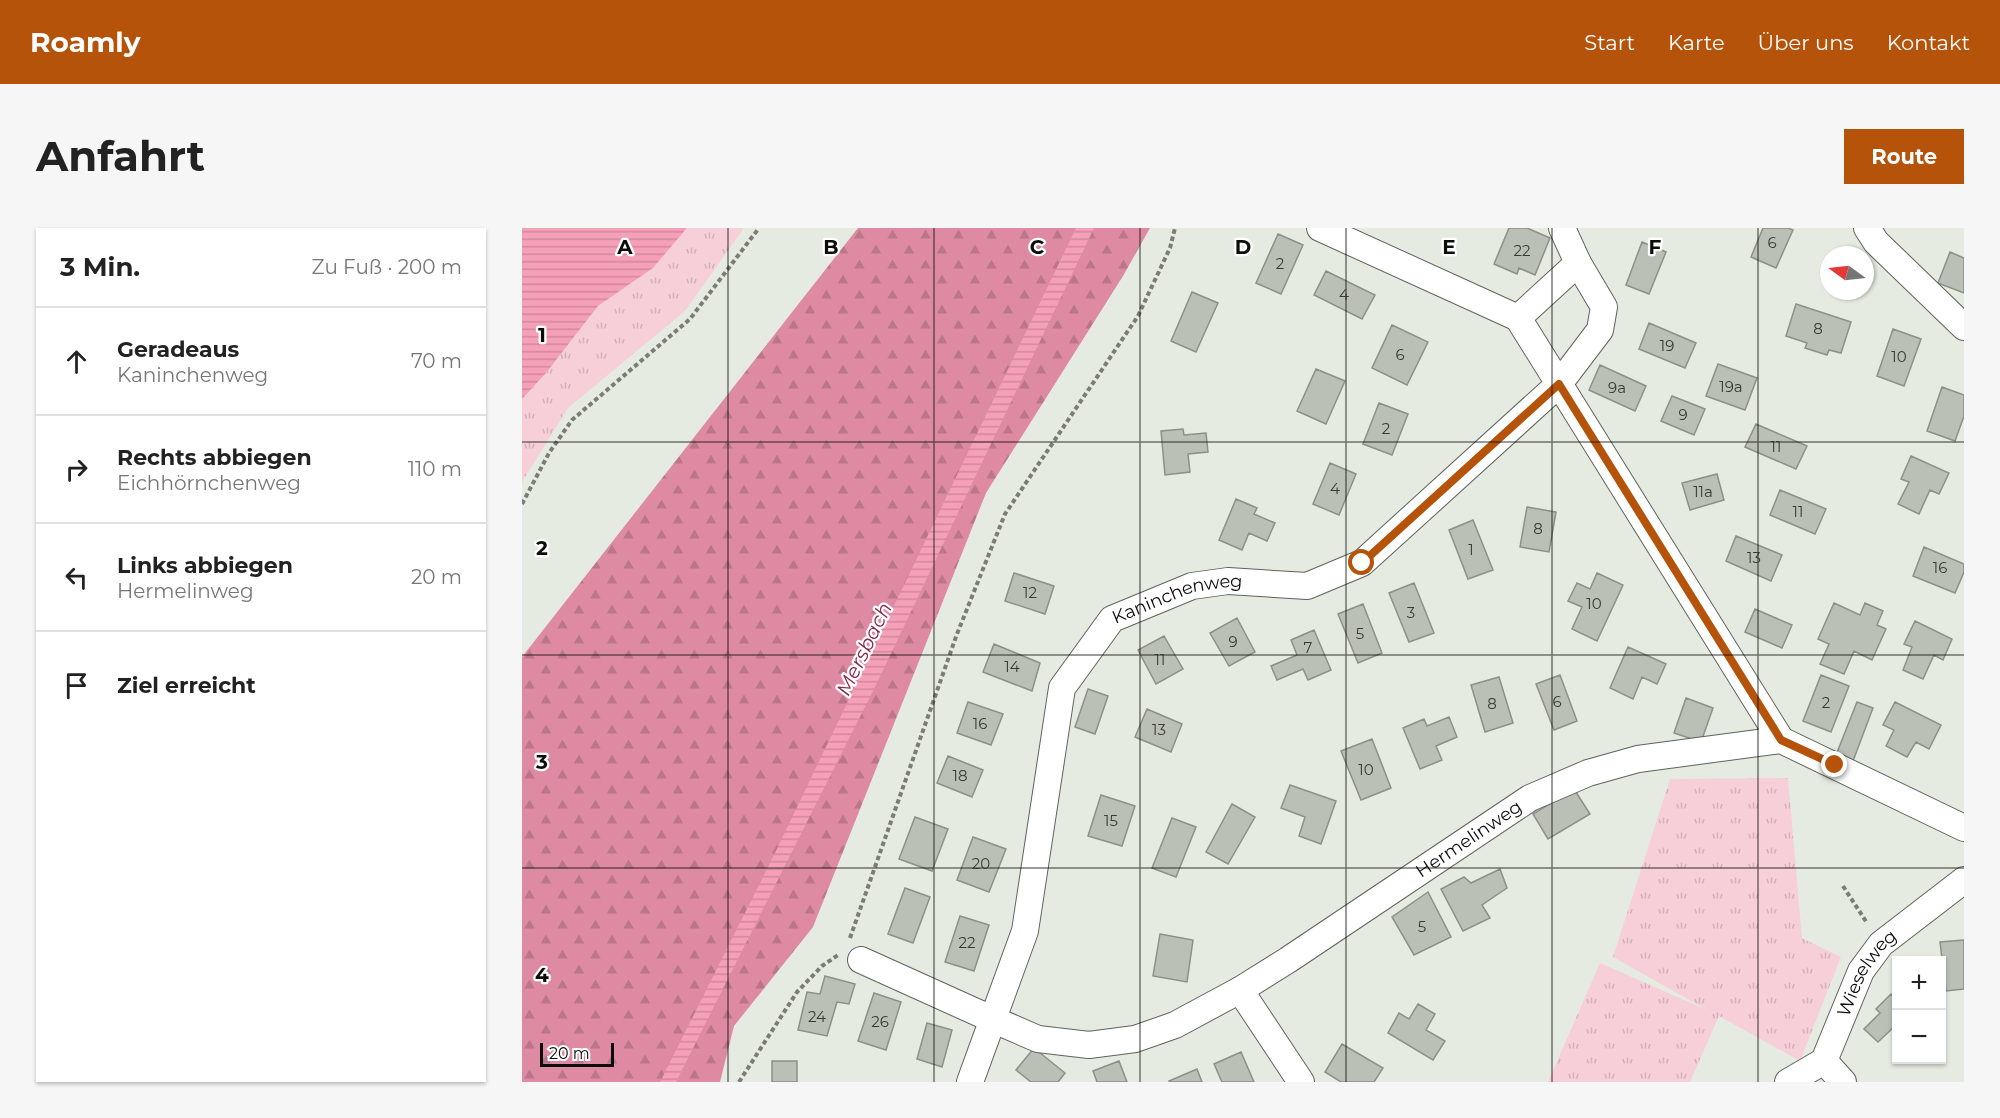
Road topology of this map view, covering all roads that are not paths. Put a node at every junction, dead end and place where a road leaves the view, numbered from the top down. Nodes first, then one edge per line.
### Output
1 (1320, 228) edge
2 (1562, 228) edge
3 (1867, 228) edge
4 (1578, 263) junction
5 (1518, 318) junction
6 (1964, 327) edge
7 (1559, 384) junction
8 (1781, 740) junction
9 (1964, 828) edge
10 (1964, 880) edge
11 (852, 950) road end
12 (1240, 990) junction
13 (994, 1020) junction
14 (1824, 1061) junction
15 (970, 1082) edge
16 (1301, 1082) edge
17 (1788, 1082) edge
18 (1843, 1082) edge

1 - 5 street
2 - 4 street, Kaninchenweg
3 - 6 street
4 - 5 street
4 - 7 street, Kaninchenweg
5 - 7 street
7 - 8 street
7 - 13 street, Kaninchenweg
8 - 9 street
8 - 12 street, Hermelinweg
10 - 14 street, Wieselweg
11 - 13 street
12 - 13 street, Hermelinweg
12 - 16 street
13 - 15 street, Kaninchenweg
14 - 17 street
14 - 18 street

